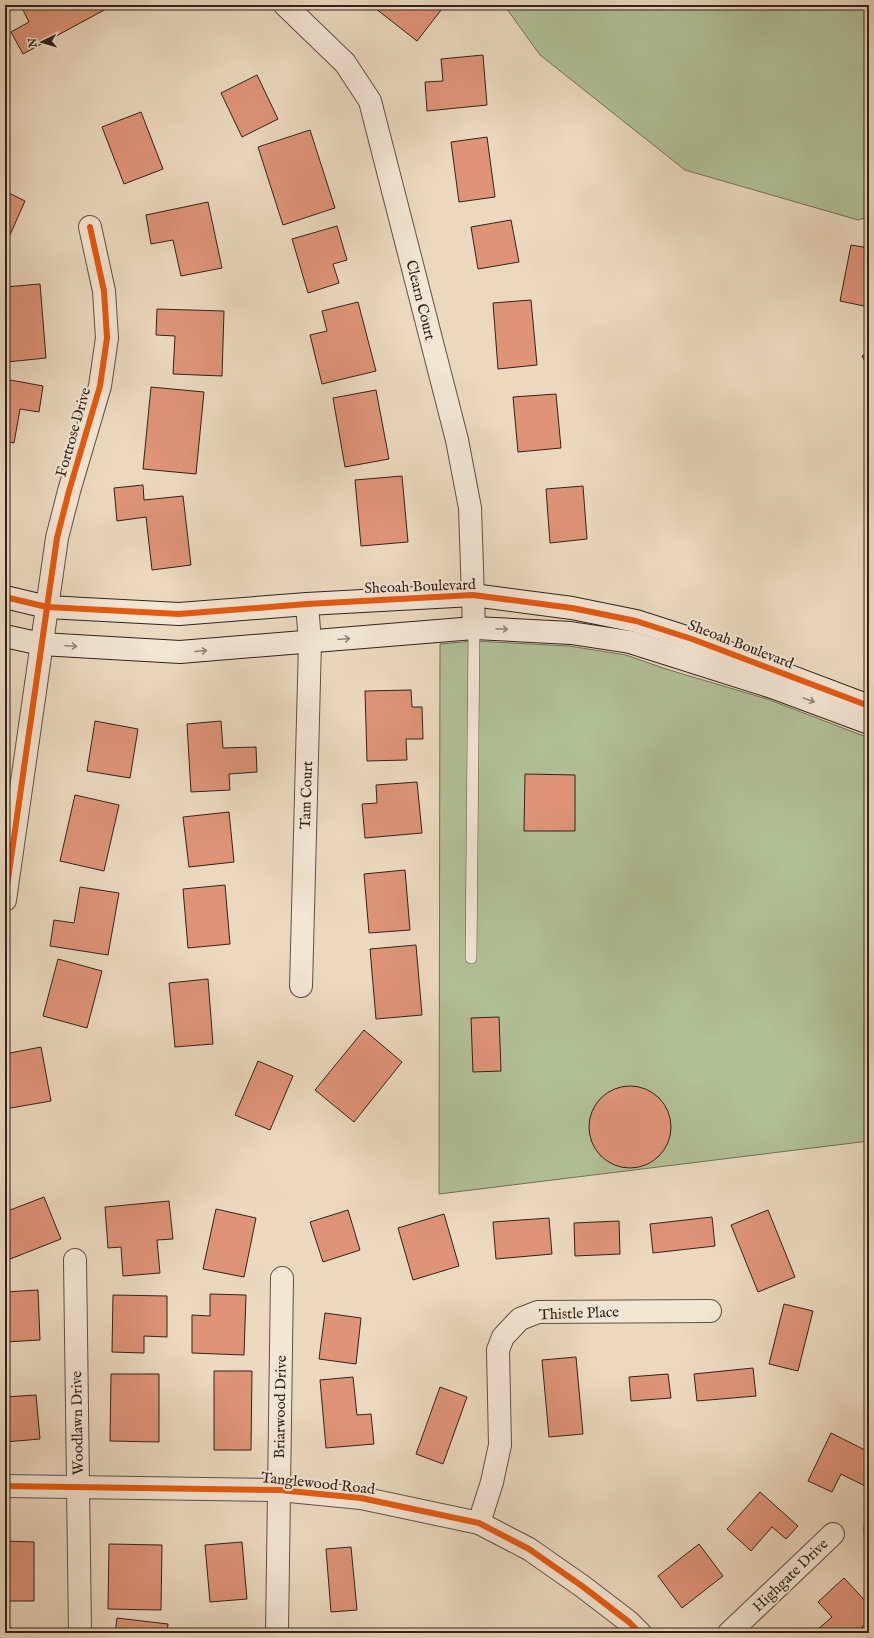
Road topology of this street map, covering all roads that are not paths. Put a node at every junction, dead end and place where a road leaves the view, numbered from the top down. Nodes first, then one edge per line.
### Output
1 (285, 5) edge
2 (90, 227) dead end
3 (474, 595) junction
4 (5, 597) edge
5 (307, 604) junction
6 (47, 607) junction
7 (605, 615) junction
8 (474, 628) junction
9 (5, 636) edge
10 (602, 638) junction
11 (692, 639) junction
12 (310, 642) junction
13 (41, 644) junction
14 (685, 660) junction
15 (862, 712) edge
16 (5, 900) edge
17 (472, 958) dead end
18 (301, 986) dead end
19 (75, 1260) dead end
20 (282, 1278) dead end
21 (710, 1311) dead end
22 (5, 1486) edge
23 (78, 1486) junction
24 (279, 1490) junction
25 (479, 1523) junction
26 (833, 1534) dead end
27 (80, 1633) edge
28 (277, 1633) edge
29 (640, 1633) edge
30 (729, 1633) edge

1 - 3 street, Clearn Court
2 - 6 street, Fortrose Drive
3 - 5 street, Sheoah Boulevard
3 - 7 street, Sheoah Boulevard
3 - 8 street, Clearn Court
4 - 6 street, Sheoah Boulevard
5 - 6 street, Sheoah Boulevard
5 - 12 street, Tam Court
6 - 13 street, Fortrose Drive
7 - 10 street
7 - 11 street, Sheoah Boulevard
8 -> 10 street, Sheoah Boulevard
12 -> 8 street, Sheoah Boulevard
8 - 17 lane
9 - 13 street, Sheoah Boulevard
10 - 14 street, Sheoah Boulevard
11 - 14 street
11 - 15 street, Sheoah Boulevard
13 -> 12 street, Sheoah Boulevard
12 - 18 street, Tam Court
13 - 16 street, Fortrose Drive
14 -> 15 street, Sheoah Boulevard
19 - 23 street, Woodlawn Drive
20 - 24 street, Briarwood Drive
21 - 25 street, Thistle Place
22 - 23 street, Tanglewood Road
23 - 24 street, Tanglewood Road
23 - 27 street, Woodlawn Drive
24 - 25 street, Tanglewood Road
24 - 28 street, Briarwood Drive
25 - 29 street, Tanglewood Road
26 - 30 street, Highgate Drive

